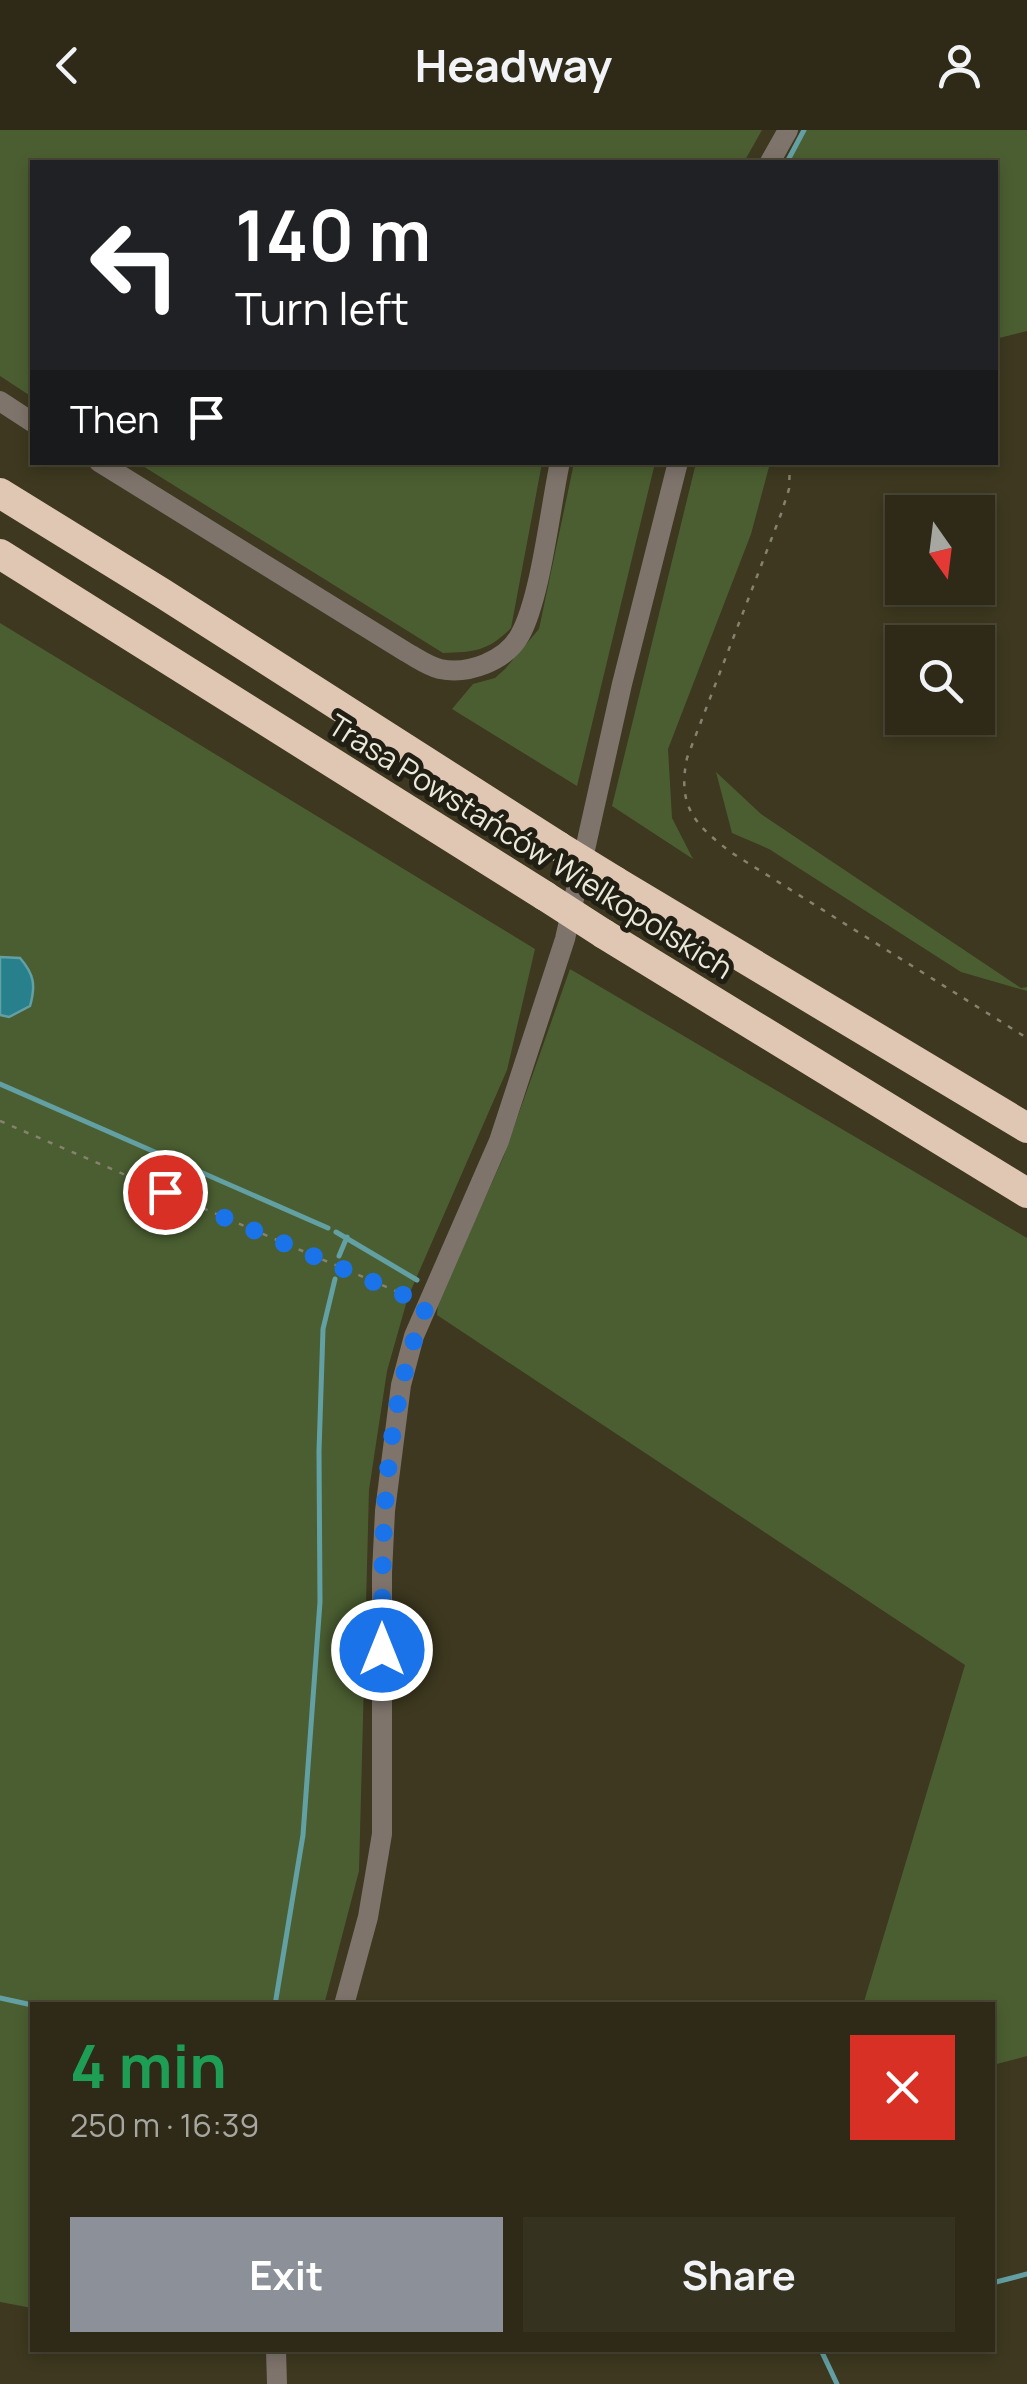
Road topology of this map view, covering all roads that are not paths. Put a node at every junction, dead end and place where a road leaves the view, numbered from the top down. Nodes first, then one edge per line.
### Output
1 (788, 130) edge
2 (771, 160) edge
3 (0, 401) edge
4 (30, 421) edge
5 (104, 465) edge
6 (559, 465) edge
7 (677, 465) edge
8 (0, 493) edge
9 (0, 554) edge
10 (1027, 1128) edge
11 (1027, 1193) edge
12 (345, 2002) edge
13 (276, 2352) edge
14 (277, 2384) edge

1 - 2 street
3 - 4 street
5 - 6 street
7 - 12 street
8 - 10 highway, Trasa Powstańców Wielkopolskich, bridge
9 - 11 highway, Trasa Powstańców Wielkopolskich, bridge
13 - 14 street

